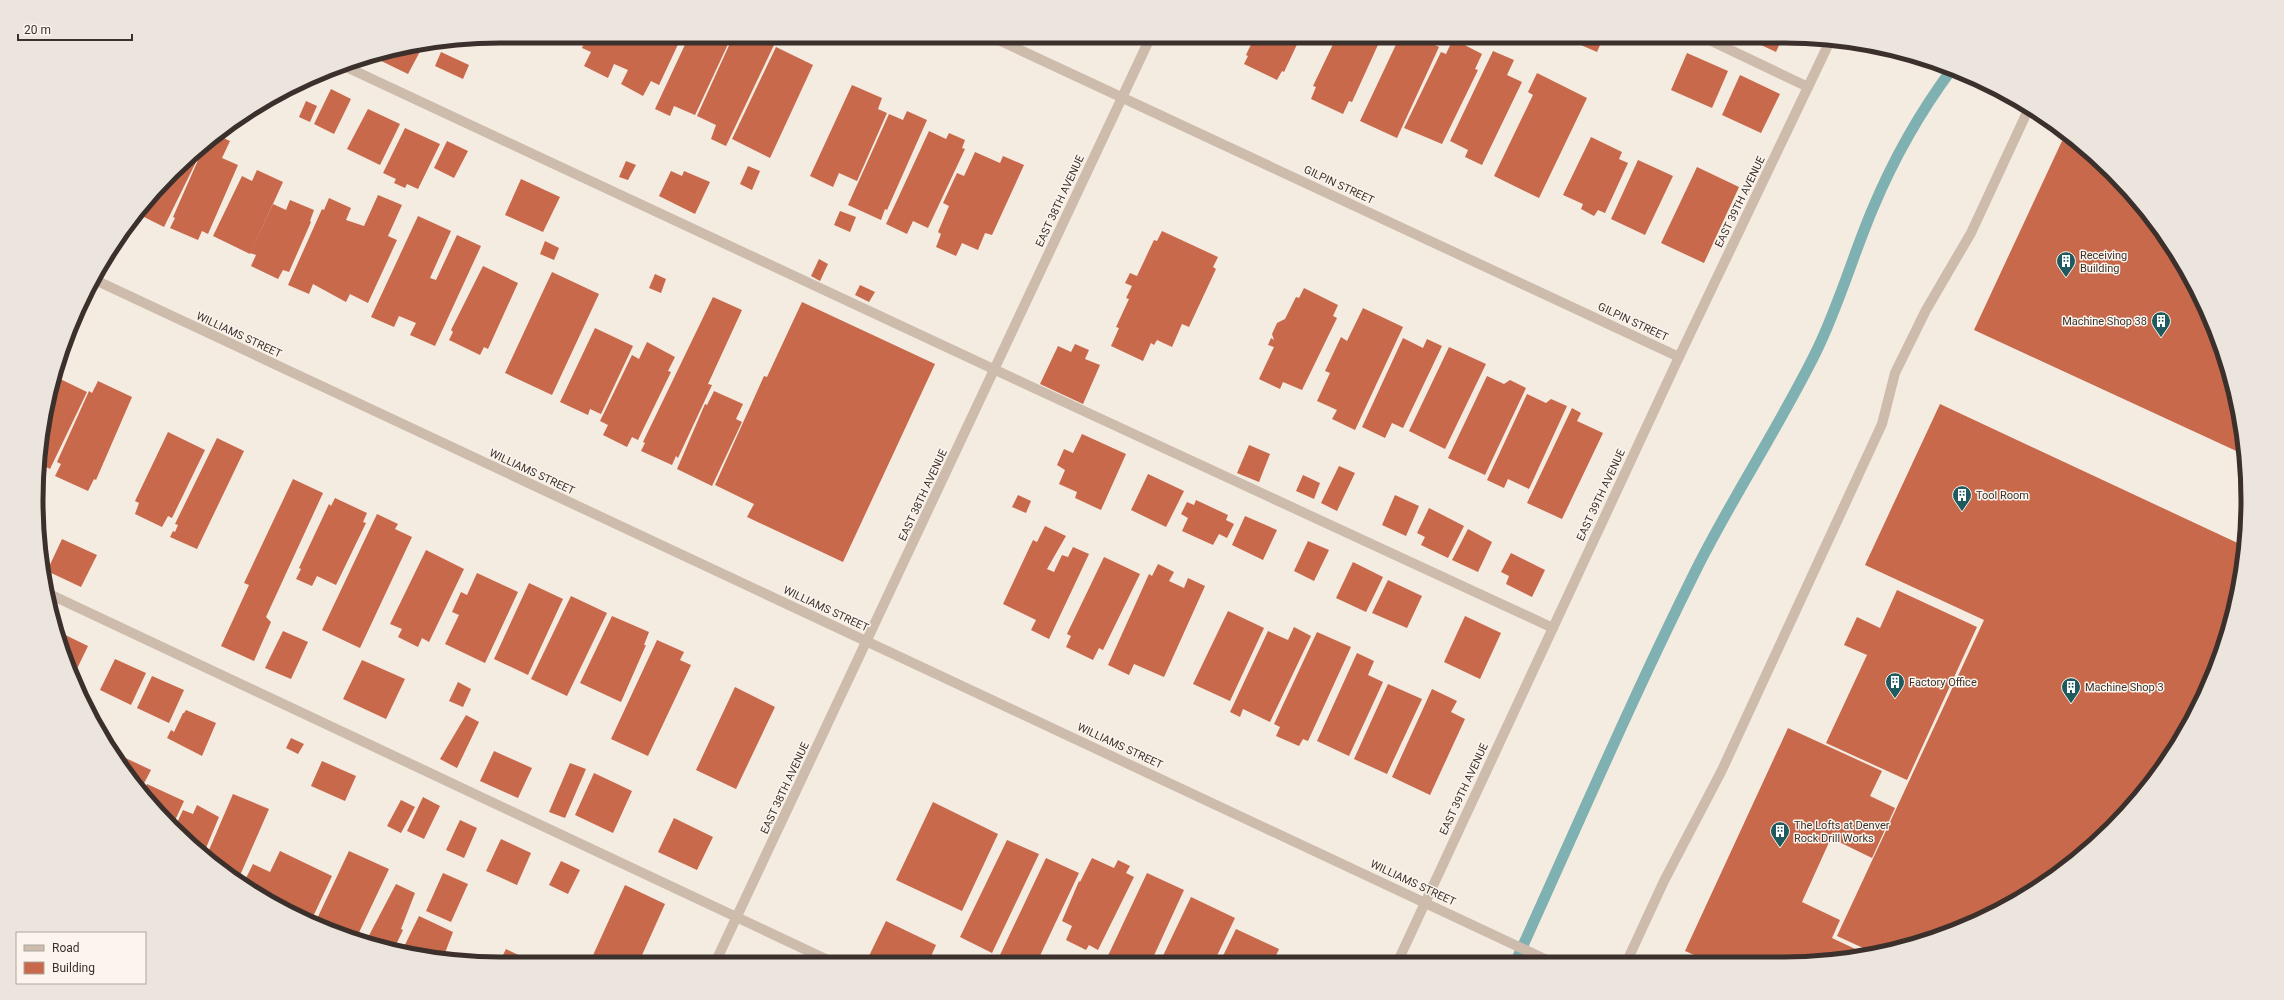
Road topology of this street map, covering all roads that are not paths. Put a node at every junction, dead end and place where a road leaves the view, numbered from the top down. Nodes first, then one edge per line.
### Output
1 (1005, 43) edge
2 (1148, 43) edge
3 (1716, 43) edge
4 (1827, 45) edge
5 (349, 68) edge
6 (1808, 87) junction
7 (1122, 98) junction
8 (2027, 113) edge
9 (99, 282) edge
10 (1679, 357) junction
11 (995, 370) junction
12 (54, 596) edge
13 (1553, 628) junction
14 (867, 642) junction
15 (1425, 902) junction
16 (737, 916) junction
17 (718, 957) edge
18 (822, 957) edge
19 (1400, 957) edge
20 (1541, 957) edge
21 (1629, 957) edge

1 - 7 street, GILPIN STREET
2 - 7 street, EAST 38TH AVENUE
3 - 6 street
4 - 6 street, EAST 39TH AVENUE
5 - 11 street
6 - 10 street, EAST 39TH AVENUE
7 - 10 street, GILPIN STREET
7 - 11 street, EAST 38TH AVENUE
8 - 21 street
9 - 14 street, WILLIAMS STREET
10 - 13 street, EAST 39TH AVENUE
11 - 13 street
11 - 14 street, EAST 38TH AVENUE
12 - 16 street
13 - 15 street, EAST 39TH AVENUE
14 - 15 street, WILLIAMS STREET
14 - 16 street, EAST 38TH AVENUE
15 - 19 street, EAST 39TH AVENUE
15 - 20 street, WILLIAMS STREET
16 - 17 street, EAST 38TH AVENUE
16 - 18 street

